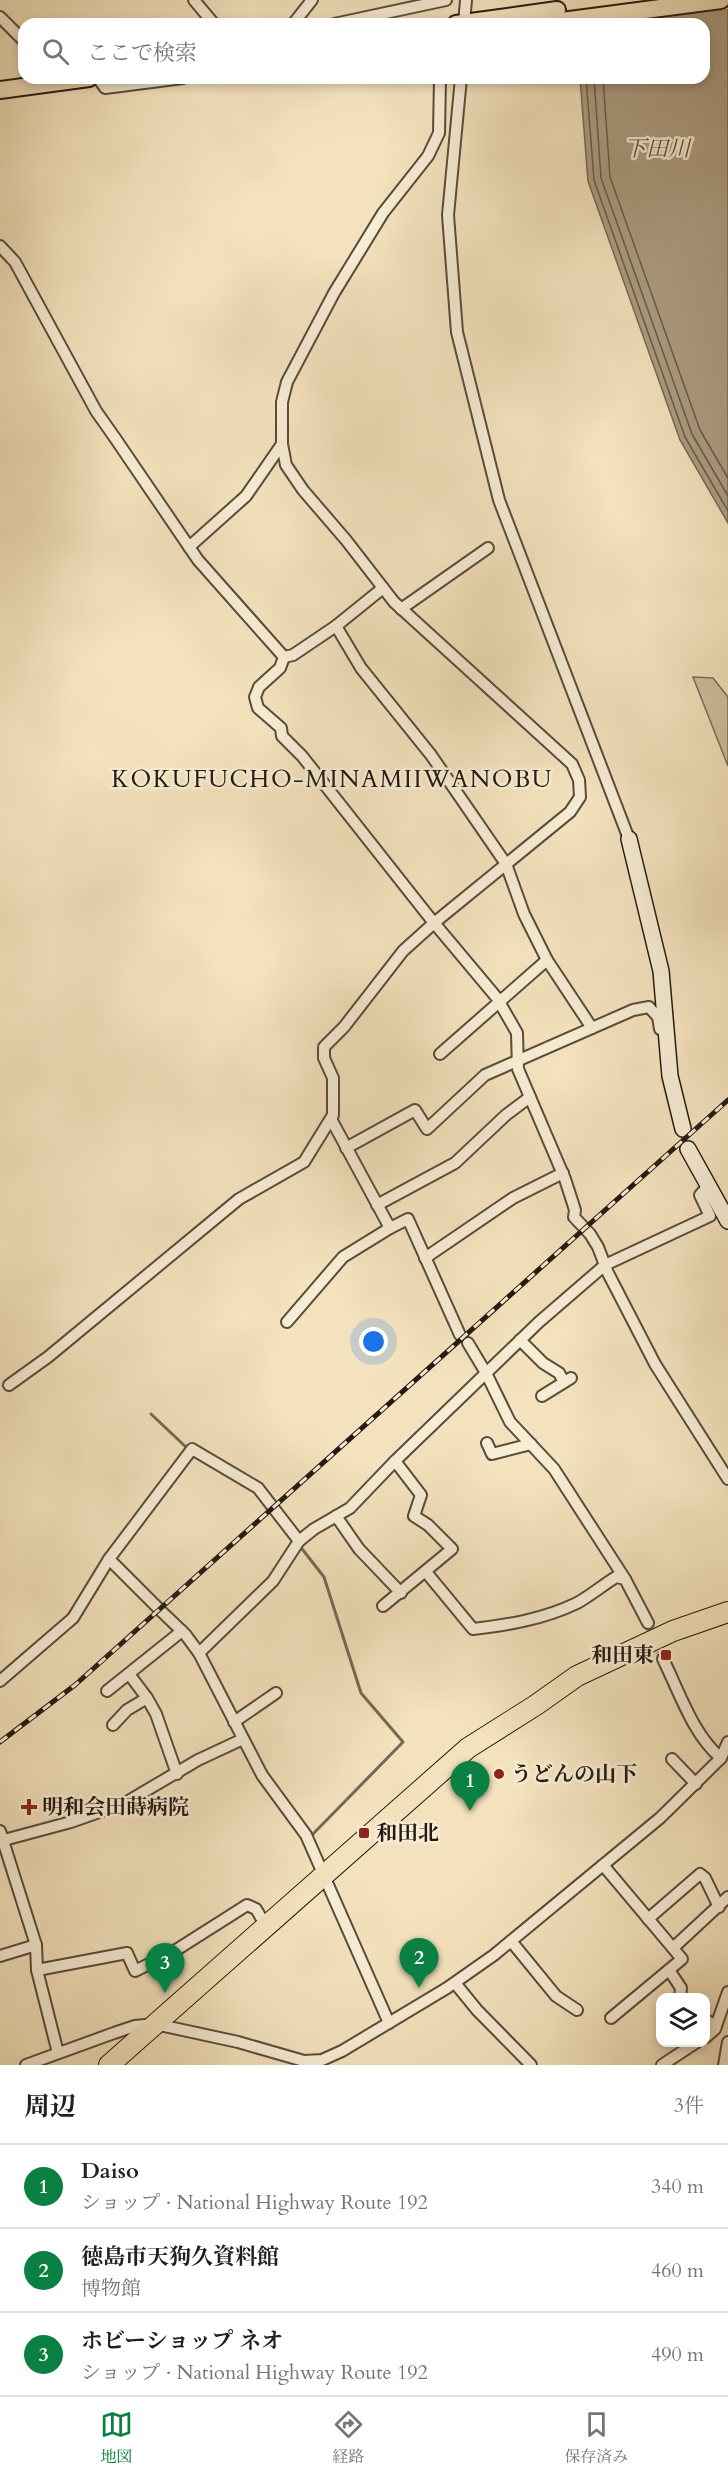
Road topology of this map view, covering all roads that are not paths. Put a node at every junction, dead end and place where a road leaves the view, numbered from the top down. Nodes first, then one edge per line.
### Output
1 (194, 0) edge
2 (312, 0) edge
3 (446, 0) edge
4 (465, 0) edge
5 (633, 0) edge
6 (721, 0) edge
7 (0, 16) edge
8 (209, 18) edge
9 (298, 18) edge
10 (362, 18) edge
11 (465, 18) edge
12 (502, 18) edge
13 (584, 18) edge
14 (18, 35) edge
15 (37, 84) edge
16 (102, 84) edge
17 (136, 84) edge
18 (440, 84) edge
19 (460, 84) edge
20 (0, 90) edge
21 (0, 246) edge
22 (282, 444) junction
23 (189, 547) junction
24 (488, 548) dead end
25 (383, 588) junction
26 (400, 609) junction
27 (336, 626) junction
28 (284, 657) junction
29 (629, 839) joint
30 (506, 864) junction
31 (434, 923) junction
32 (547, 960) junction
33 (500, 1003) junction
34 (592, 1028) junction
35 (667, 1042) junction
36 (440, 1054) dead end
37 (517, 1060) junction
38 (530, 1097) junction
39 (331, 1119) junction
40 (683, 1129) dead end
41 (346, 1148) junction
42 (688, 1149) dead end
43 (562, 1173) junction
44 (708, 1186) junction
45 (377, 1204) junction
46 (728, 1221) edge
47 (390, 1228) junction
48 (425, 1258) junction
49 (605, 1265) junction
50 (287, 1322) dead end
51 (520, 1340) junction
52 (486, 1373) junction
53 (9, 1385) dead end
54 (542, 1396) dead end
55 (487, 1443) dead end
56 (531, 1444) junction
57 (395, 1461) junction
58 (728, 1479) edge
59 (336, 1516) junction
60 (298, 1543) junction
61 (109, 1559) junction
62 (426, 1572) junction
63 (625, 1579) junction
64 (401, 1593) junction
65 (383, 1606) dead end
66 (728, 1612) edge
67 (648, 1623) tunnel mouth
68 (728, 1624) edge
69 (182, 1631) junction
70 (199, 1653) junction
71 (663, 1659) tunnel mouth
72 (129, 1674) junction
73 (0, 1681) edge
74 (107, 1691) dead end
75 (276, 1693) dead end
76 (147, 1698) junction
77 (536, 1705) junction
78 (234, 1722) junction
79 (113, 1725) dead end
80 (243, 1739) junction
81 (728, 1742) edge
82 (721, 1758) junction
83 (672, 1759) dead end
84 (177, 1774) junction
85 (696, 1784) junction
86 (2, 1835) edge
87 (603, 1865) junction
88 (324, 1875) junction
89 (728, 1898) edge
90 (719, 1907) junction
91 (648, 1918) junction
92 (266, 1926) junction
93 (511, 1941) junction
94 (36, 1945) junction
95 (673, 1948) junction
96 (0, 1956) edge
97 (37, 1970) junction
98 (669, 1970) junction
99 (455, 1983) junction
100 (728, 1992) edge
101 (680, 1993) edge
102 (577, 2010) dead end
103 (611, 2018) dead end
104 (389, 2023) junction
105 (710, 2023) edge
106 (155, 2024) junction
107 (716, 2026) junction
108 (710, 2032) edge
109 (728, 2042) edge
110 (691, 2047) edge
111 (58, 2053) junction
112 (333, 2061) edge
113 (26, 2065) edge
114 (109, 2065) edge
115 (531, 2065) edge
116 (662, 2065) edge
117 (724, 2065) edge

1 - 8 street
2 - 9 street
3 - 10 street
4 - 11 street
5 - 12 main road
6 - 13 main road
7 - 14 street
15 - 20 main road
16 - 17 street
18 - 22 street
19 - 29 street
21 - 23 street
22 - 23 street
22 - 25 street
23 - 28 street
24 - 26 street
25 - 26 street
25 - 27 street
26 - 30 street
27 - 28 street
27 - 30 street
28 - 31 street
29 - 35 street
30 - 31 street
30 - 32 street
31 - 33 street
31 - 39 street
32 - 33 street
32 - 34 street
33 - 36 street
33 - 37 street
34 - 35 street
34 - 37 street
35 - 40 street
37 - 38 street
37 - 41 street
38 - 43 street
38 - 45 street
39 - 41 street
39 - 53 street
41 - 45 street
42 - 44 street
43 - 48 street
43 - 49 street
44 - 46 street
44 - 49 street
45 - 47 street
47 - 48 street
47 - 50 street
48 - 52 street
49 - 51 street
49 - 58 street
51 - 52 street
51 - 54 street
52 - 56 street
52 - 57 street
55 - 56 street
56 - 63 street
57 - 59 street
57 - 62 street
59 - 60 street
59 - 64 street
60 - 61 street
60 - 70 street
61 - 69 street
61 - 73 street
62 - 63 street
62 - 64 street
63 - 67 street
64 - 65 street
66 - 77 highway
68 - 77 highway
69 - 70 street
69 - 72 street
70 - 78 street
71 - 82 street
72 - 74 street
72 - 76 street
75 - 78 street
76 - 79 street
76 - 84 street
77 - 88 highway
78 - 80 street
80 - 84 street
80 - 88 street
81 - 82 street
82 - 85 street
83 - 85 street
84 - 86 street
85 - 87 street
86 - 94 street
87 - 91 street
87 - 93 street
88 - 92 highway
88 - 104 street
89 - 90 street
90 - 91 street
90 - 95 street
91 - 95 street
92 - 97 street
92 - 106 highway
93 - 99 street
93 - 102 street
94 - 96 street
94 - 97 street
95 - 98 street
97 - 111 street
98 - 101 street
98 - 103 street
99 - 104 street
99 - 115 street
100 - 107 street
104 - 112 street
105 - 107 street
106 - 111 street
106 - 112 street
106 - 114 highway
107 - 108 street
109 - 117 street
110 - 116 street
111 - 113 street

